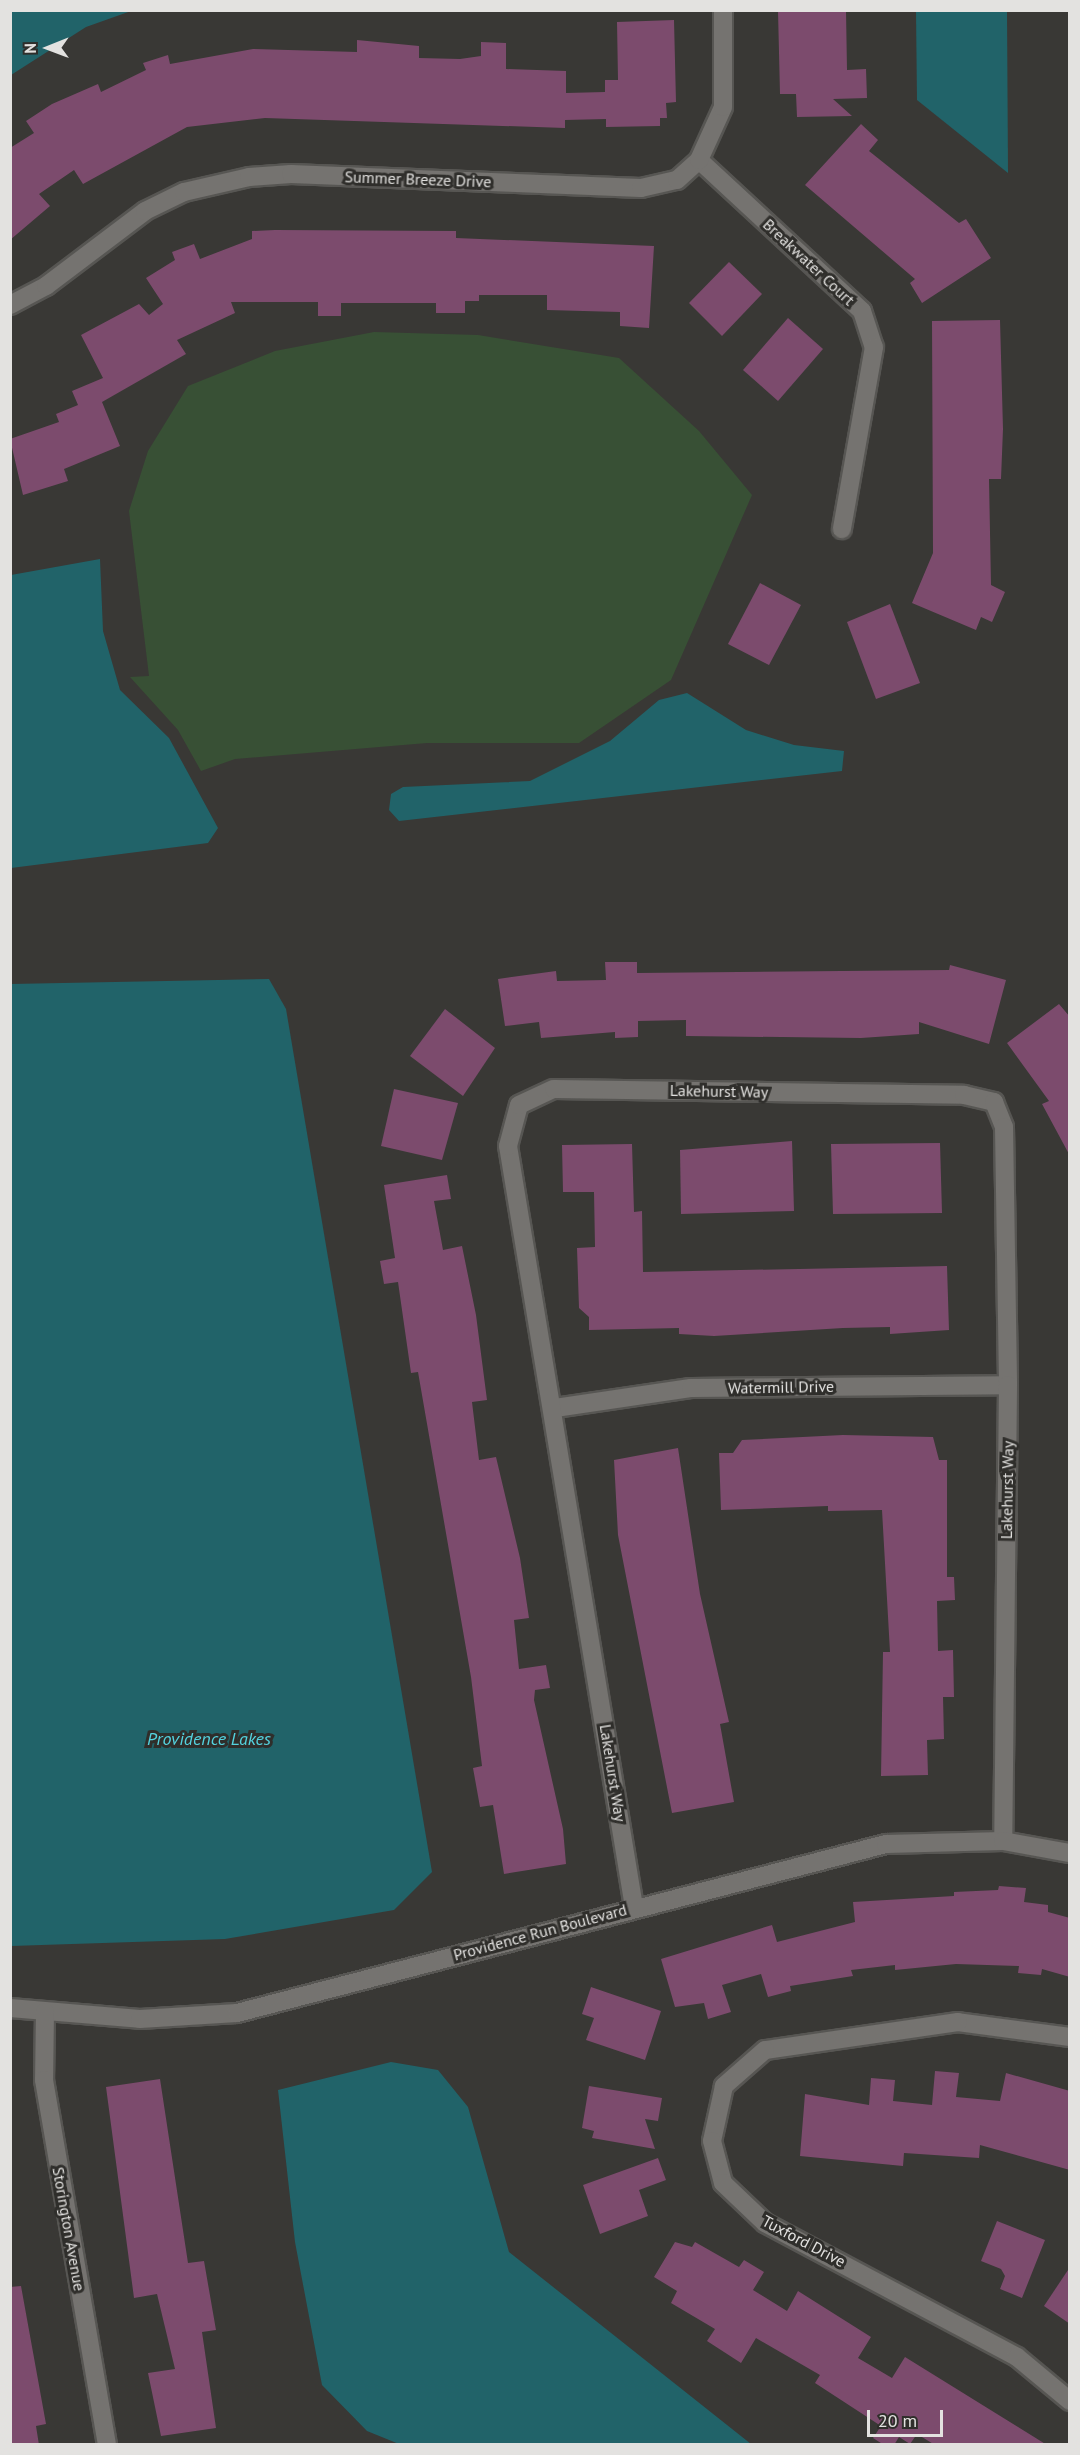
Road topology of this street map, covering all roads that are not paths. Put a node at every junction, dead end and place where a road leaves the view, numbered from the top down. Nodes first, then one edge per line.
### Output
1 (723, 10) edge
2 (699, 160) junction
3 (10, 305) edge
4 (842, 529) dead end
5 (1008, 1385) junction
6 (555, 1408) junction
7 (1003, 1841) junction
8 (1070, 1853) edge
9 (634, 1907) junction
10 (10, 2008) edge
11 (45, 2012) junction
12 (1070, 2037) edge
13 (1070, 2401) edge
14 (107, 2445) edge

1 - 2 street, Summer Breeze Drive
2 - 3 street, Summer Breeze Drive
2 - 4 street, Breakwater Court
5 - 6 street, Watermill Drive
5 - 6 street, Lakehurst Way
5 - 7 street, Lakehurst Way
6 - 9 street, Lakehurst Way
7 - 8 street, Providence Run Boulevard
7 - 9 street, Providence Run Boulevard
9 - 11 street, Providence Run Boulevard
10 - 11 street, Providence Run Boulevard
11 - 14 street, Storington Avenue
12 - 13 street, Tuxford Drive

